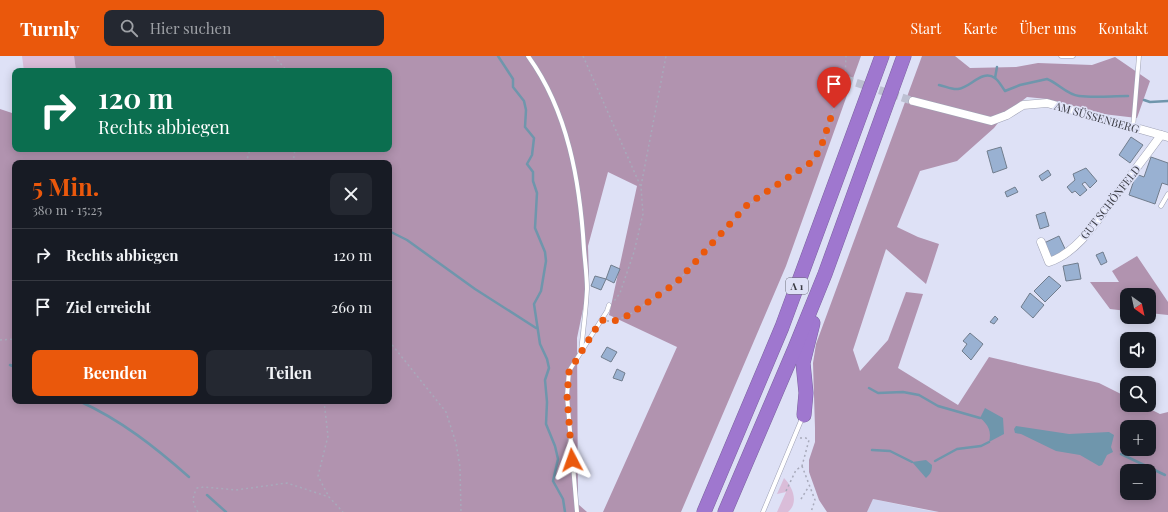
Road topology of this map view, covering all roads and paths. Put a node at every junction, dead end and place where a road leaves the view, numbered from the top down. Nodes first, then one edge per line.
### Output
1 (274, 56) edge
2 (528, 56) edge
3 (583, 56) edge
4 (666, 56) edge
5 (846, 56) edge
6 (882, 56) edge
7 (904, 56) edge
8 (1061, 56) edge
9 (1073, 56) edge
10 (1139, 56) edge
11 (284, 68) edge
12 (913, 101) tunnel mouth
13 (1133, 128) junction
14 (1165, 136) edge
15 (640, 187) junction
16 (1168, 194) edge
17 (1161, 206) dead end
18 (1041, 242) dead end
19 (825, 274) junction
20 (620, 293) dead end
21 (609, 305) dead end
22 (601, 320) junction
23 (12, 339) edge
24 (0, 340) edge
25 (392, 345) edge
26 (581, 352) junction
27 (324, 404) edge
28 (804, 415) joint
29 (794, 439) junction
30 (802, 466) junction
31 (809, 486) junction
32 (786, 491) dead end
33 (329, 496) junction
34 (800, 499) dead end
35 (198, 512) edge
36 (343, 512) edge
37 (461, 512) edge
38 (576, 512) edge
39 (704, 512) edge
40 (725, 512) edge
41 (763, 512) edge
42 (811, 512) edge

1 - 11 path
2 - 26 lane
3 - 15 path
4 - 15 path
5 - 22 path
6 - 39 highway, A 1
7 - 19 highway, A 1
8 - 9 lane
10 - 13 lane
12 - 13 street, AM SÜSSENBERG
13 - 14 street, AM SÜSSENBERG
14 - 18 street, GUT SCHÖNFELD
15 - 20 path
16 - 17 lane
19 - 28 highway
19 - 40 highway, A 1
21 - 22 lane
22 - 26 lane
23 - 24 path
25 - 37 path
26 - 38 lane
27 - 33 path
28 - 29 lane
29 - 30 path
29 - 41 lane
30 - 31 path
30 - 32 path
31 - 34 path
31 - 42 path
33 - 35 path
33 - 36 path

